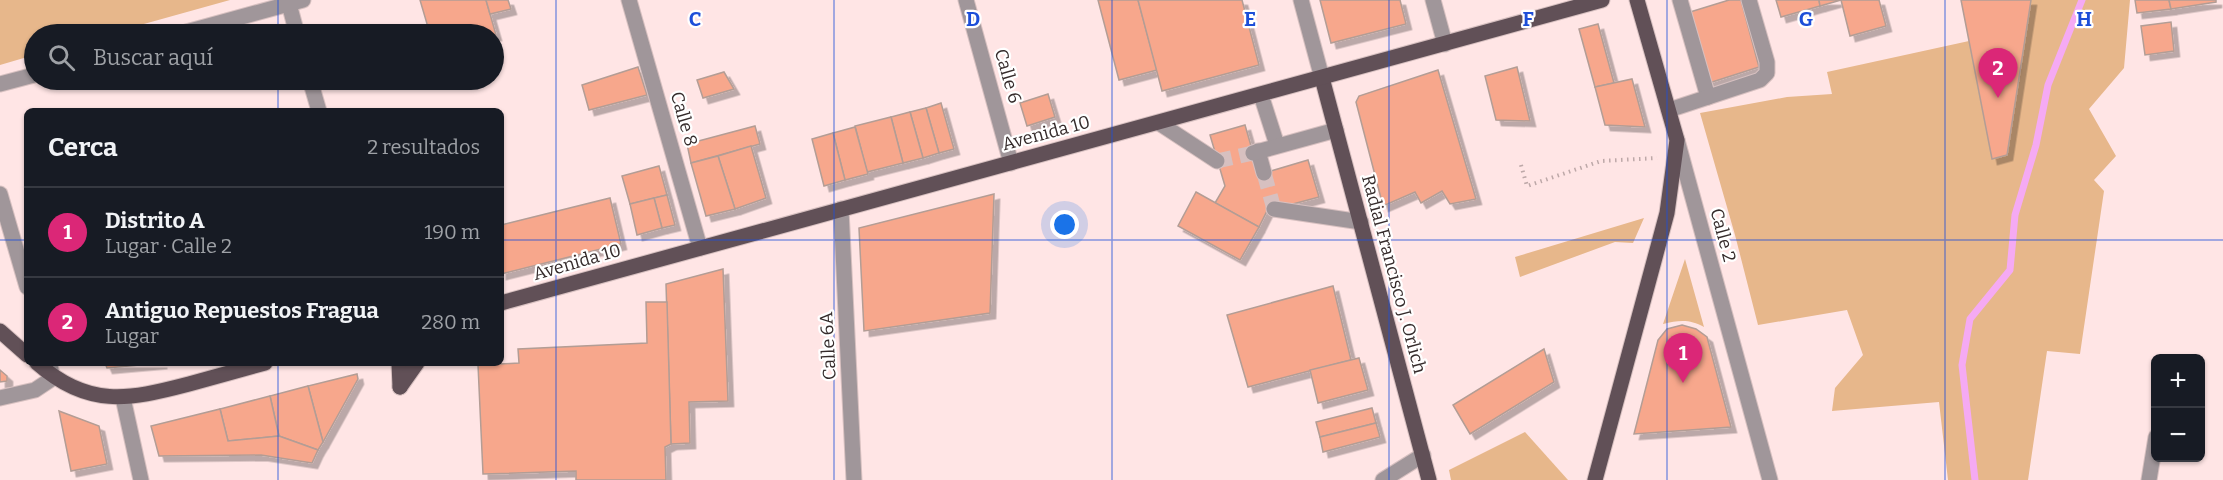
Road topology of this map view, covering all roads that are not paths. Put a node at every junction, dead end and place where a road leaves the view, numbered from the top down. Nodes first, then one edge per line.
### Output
1 (629, 0) edge
2 (966, 0) edge
3 (1301, 0) edge
4 (1433, 0) edge
5 (1602, 0) edge
6 (1637, 0) edge
7 (1680, 0) edge
8 (1749, 0) edge
9 (293, 1) edge
10 (213, 24) edge
11 (296, 24) edge
12 (1445, 44) junction
13 (24, 78) edge
14 (1322, 78) junction
15 (0, 84) edge
16 (313, 90) edge
17 (1261, 95) junction
18 (1708, 97) junction
19 (318, 108) edge
20 (1669, 110) junction
21 (1159, 123) junction
22 (1336, 130) junction
23 (1677, 140) junction
24 (1277, 146) junction
25 (1217, 161) dead end
26 (1011, 163) junction
27 (1264, 173) tunnel mouth
28 (0, 194) edge
29 (1274, 208) dead end
30 (841, 209) junction
31 (1360, 222) junction
32 (700, 248) junction
33 (24, 277) edge
34 (504, 302) edge
35 (0, 331) edge
36 (24, 352) edge
37 (255, 366) edge
38 (399, 366) edge
39 (415, 366) edge
40 (51, 370) edge
41 (0, 398) edge
42 (123, 398) junction
43 (1423, 455) junction
44 (2153, 462) edge
45 (141, 480) edge
46 (854, 480) edge
47 (1383, 480) edge
48 (1429, 480) edge
49 (1594, 480) edge
50 (1770, 480) edge
51 (2150, 480) edge

1 - 32 street, Calle 8
2 - 26 street, Calle 6
3 - 14 street
4 - 12 street
5 - 12 main road, Avenida 10
6 - 20 main road, Calle 2
7 - 18 street
8 - 18 street
9 - 10 street
9 - 11 street
12 - 14 main road, Avenida 10
13 - 15 street
14 - 17 main road, Avenida 10
14 - 22 main road, Radial Francisco J. Orlich
16 - 19 street
17 - 21 main road, Avenida 10
17 - 24 street
18 - 20 street
20 - 23 main road, Calle 2
21 - 25 street
21 - 26 main road, Avenida 10
22 - 24 street
22 - 31 main road, Radial Francisco J. Orlich
23 - 49 main road
23 - 50 street, Calle 2
24 - 27 street
26 - 30 main road, Avenida 10
28 - 33 street
29 - 31 street
30 - 32 main road, Avenida 10
30 - 46 street, Calle 6A
31 - 43 main road, Radial Francisco J. Orlich
32 - 34 main road, Avenida 10
35 - 36 main road
37 - 42 main road
38 - 39 main road
40 - 41 street
40 - 42 main road
42 - 45 street
43 - 47 street
43 - 48 main road, Radial Francisco J. Orlich
44 - 51 street

